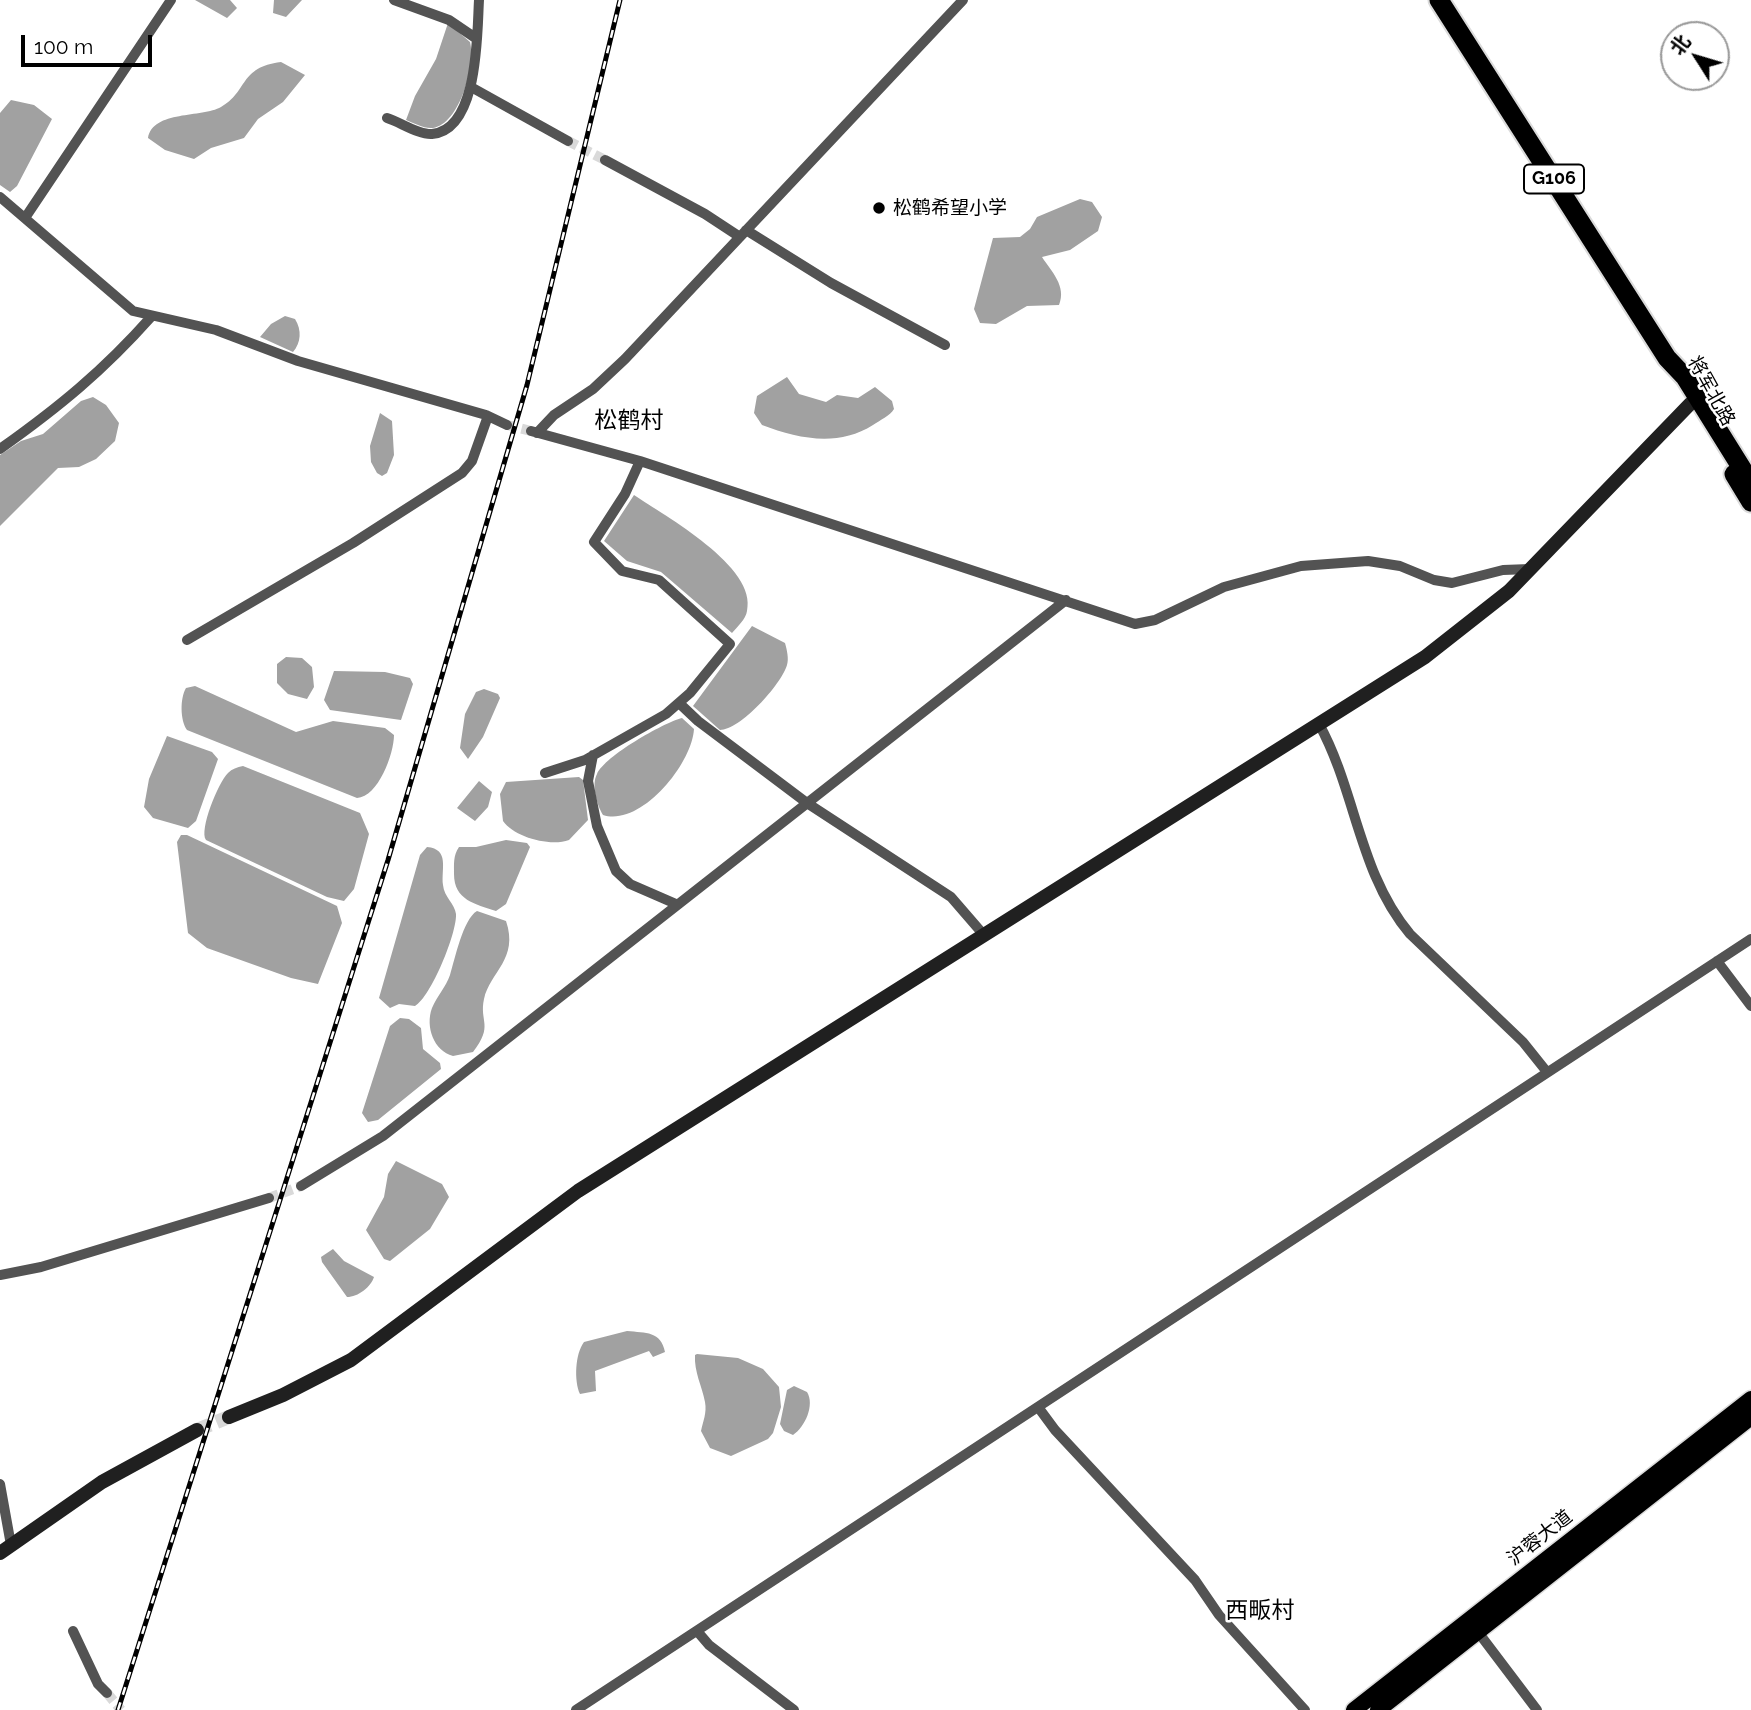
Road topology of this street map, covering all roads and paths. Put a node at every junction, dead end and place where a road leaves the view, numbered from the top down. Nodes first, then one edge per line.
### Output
1 (171, 0) edge
2 (394, 0) edge
3 (479, 0) edge
4 (963, 0) edge
5 (1439, 0) edge
6 (477, 39) junction
7 (471, 87) junction
8 (387, 118) dead end
9 (568, 141) tunnel mouth
10 (605, 160) tunnel mouth
11 (0, 197) edge
12 (25, 218) junction
13 (743, 233) junction
14 (151, 317) junction
15 (945, 345) dead end
16 (1667, 358) junction
17 (1690, 404) junction
18 (488, 416) junction
19 (507, 425) tunnel mouth
20 (0, 449) edge
21 (640, 461) junction
22 (1751, 483) edge
23 (1751, 502) edge
24 (1530, 569) junction
25 (1066, 600) junction
26 (187, 640) dead end
27 (679, 703) junction
28 (1319, 724) junction
29 (593, 755) junction
30 (545, 773) dead end
31 (807, 803) junction
32 (676, 904) junction
33 (983, 934) junction
34 (1751, 939) edge
35 (1717, 961) junction
36 (1751, 1006) edge
37 (1547, 1072) junction
38 (301, 1186) tunnel mouth
39 (269, 1198) tunnel mouth
40 (0, 1275) edge
41 (1751, 1399) edge
42 (1038, 1407) junction
43 (229, 1417) tunnel mouth
44 (1751, 1417) edge
45 (197, 1430) tunnel mouth
46 (0, 1484) edge
47 (6, 1549) edge
48 (74, 1631) dead end
49 (697, 1631) junction
50 (1478, 1632) junction
51 (107, 1693) tunnel mouth
52 (576, 1710) edge
53 (794, 1710) edge
54 (1305, 1710) edge
55 (1354, 1710) edge
56 (1378, 1710) edge
57 (1537, 1710) edge

1 - 12 street
2 - 6 street
3 - 6 street
4 - 13 street
5 - 16 highway, G106
6 - 7 street
7 - 8 street
7 - 9 street
10 - 13 street
11 - 12 street
12 - 14 street
13 - 15 street
13 - 21 street
14 - 18 street
14 - 20 street
16 - 17 highway, 将军北路 / G106
16 - 22 highway, 将军北路 / G106
17 - 23 highway, 将军北路 / G106
17 - 24 main road
18 - 19 street
18 - 26 street
21 - 25 street
21 - 27 street
24 - 25 street
24 - 28 main road
25 - 31 street
27 - 29 street
27 - 31 street
28 - 33 main road
28 - 37 street
29 - 30 street
29 - 32 street
31 - 32 street
31 - 33 street
32 - 38 street
33 - 43 main road
34 - 35 street
35 - 36 street
35 - 37 street
37 - 42 street
39 - 40 street
41 - 55 main road, 沪蓉大道
42 - 49 street
42 - 54 street
44 - 50 main road, 沪蓉大道
45 - 47 main road
46 - 47 street
48 - 51 street
49 - 52 street
49 - 53 street
50 - 56 main road, 沪蓉大道
50 - 57 street

